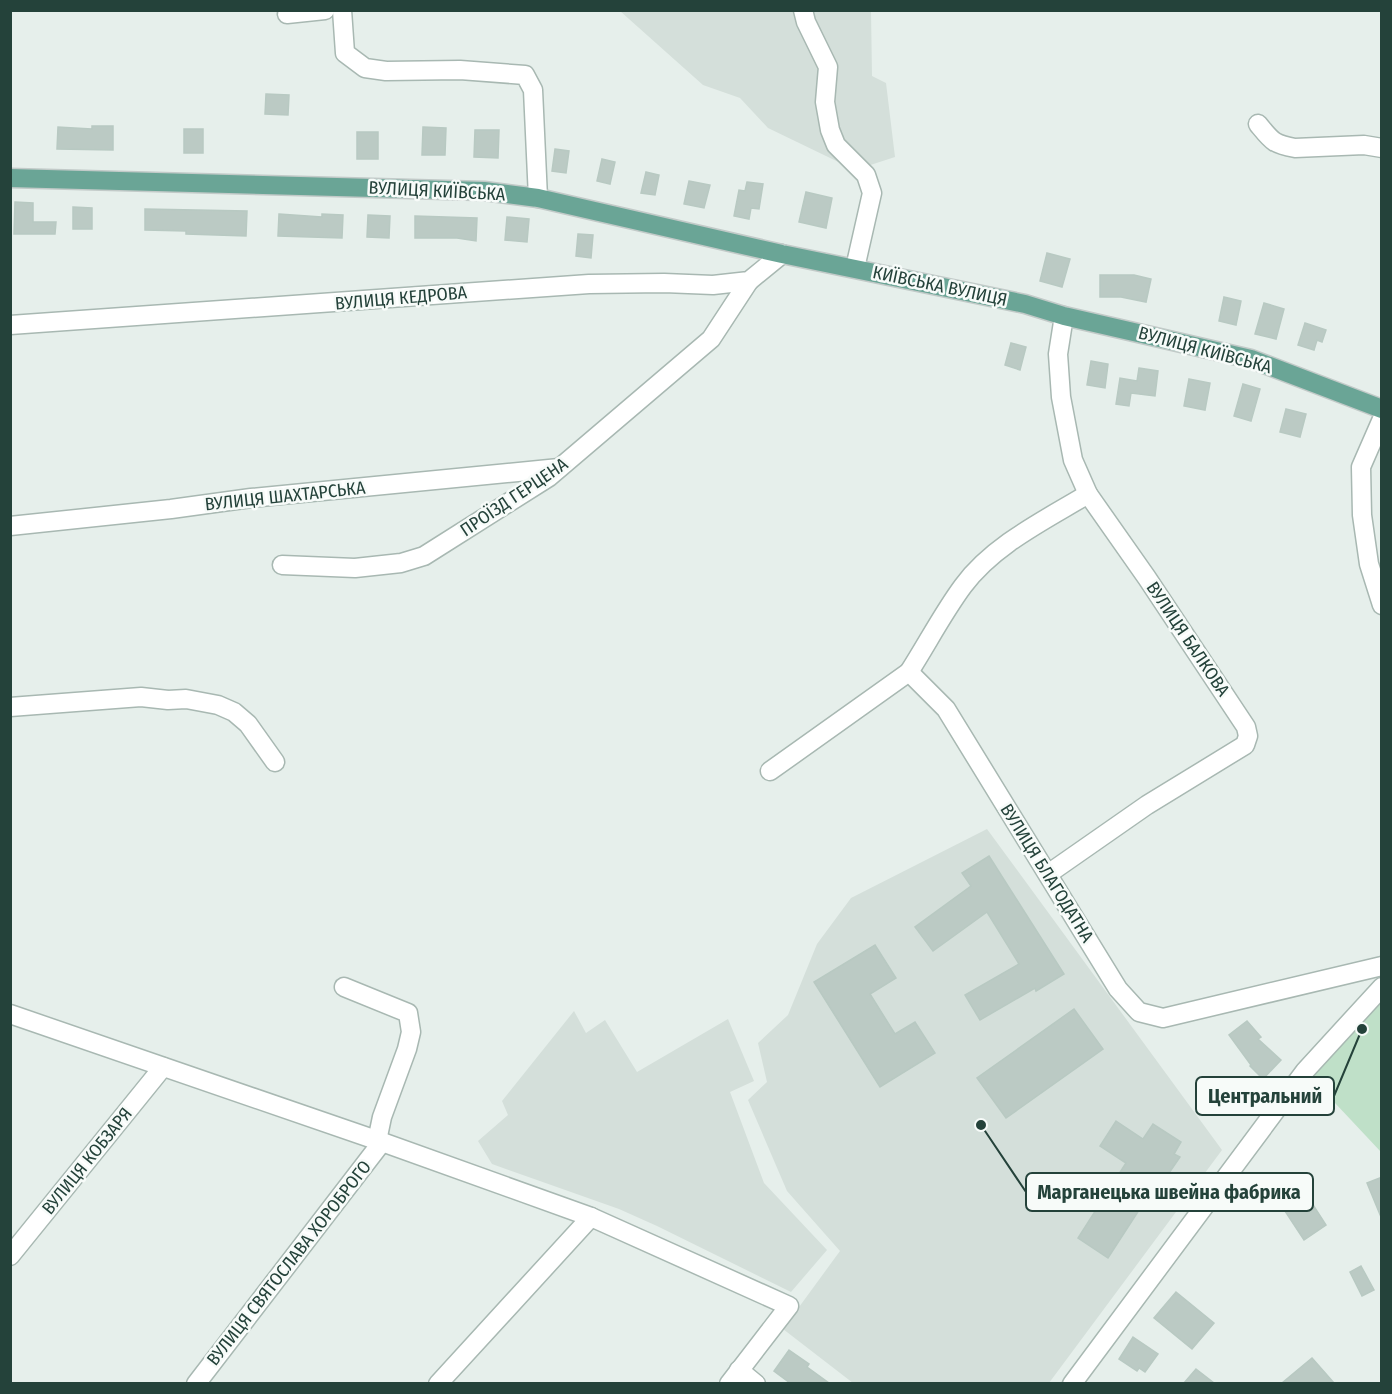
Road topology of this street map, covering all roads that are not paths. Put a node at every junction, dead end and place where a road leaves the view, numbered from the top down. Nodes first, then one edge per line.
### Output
1 (325, 10) edge
2 (342, 10) edge
3 (802, 10) edge
4 (287, 14) dead end
5 (1258, 124) dead end
6 (1382, 148) edge
7 (10, 178) edge
8 (538, 198) junction
9 (782, 254) junction
10 (855, 268) junction
11 (749, 281) junction
12 (1025, 304) joint
13 (1064, 316) junction
14 (10, 325) edge
15 (1382, 409) edge
16 (1382, 419) edge
17 (559, 468) junction
18 (1088, 494) junction
19 (10, 526) edge
20 (282, 565) dead end
21 (1382, 605) edge
22 (909, 672) junction
23 (10, 707) edge
24 (275, 762) dead end
25 (770, 771) dead end
26 (1048, 874) junction
27 (1382, 966) edge
28 (344, 987) dead end
29 (1382, 987) edge
30 (10, 1014) edge
31 (163, 1067) junction
32 (379, 1142) junction
33 (591, 1217) junction
34 (10, 1256) edge
35 (734, 1377) edge
36 (196, 1383) edge
37 (438, 1383) edge
38 (756, 1383) edge
39 (1072, 1383) edge

1 - 4 street
2 - 8 street
3 - 10 street
5 - 6 street
7 - 8 main road, ВУЛИЦЯ КИЇВСЬКА
8 - 9 main road, ВУЛИЦЯ КИЇВСЬКА
9 - 10 main road, ВУЛИЦЯ КИЇВСЬКА
9 - 11 street
10 - 12 main road, КИЇВСЬКА ВУЛИЦЯ
11 - 14 street, ВУЛИЦЯ КЕДРОВА
11 - 17 street, ПРОЇЗД ГЕРЦЕНА
12 - 13 main road, ВУЛИЦЯ КИЇВСЬКА
13 - 15 main road, ВУЛИЦЯ КИЇВСЬКА
13 - 18 street, ВУЛИЦЯ БАЛКОВА
16 - 21 street
17 - 19 street, ВУЛИЦЯ ШАХТАРСЬКА
17 - 20 street, ПРОЇЗД ГЕРЦЕНА
18 - 22 street
18 - 26 street, ВУЛИЦЯ БАЛКОВА
22 - 25 street
22 - 26 street, ВУЛИЦЯ БЛАГОДАТНА
23 - 24 street
26 - 27 street, ВУЛИЦЯ БЛАГОДАТНА
28 - 32 street
29 - 39 street
30 - 31 street
31 - 32 street
31 - 34 street, ВУЛИЦЯ КОБЗАРЯ
32 - 33 street
32 - 36 street, ВУЛИЦЯ СВЯТОСЛАВА ХОРОБРОГО
33 - 35 street
33 - 37 street
35 - 38 street

